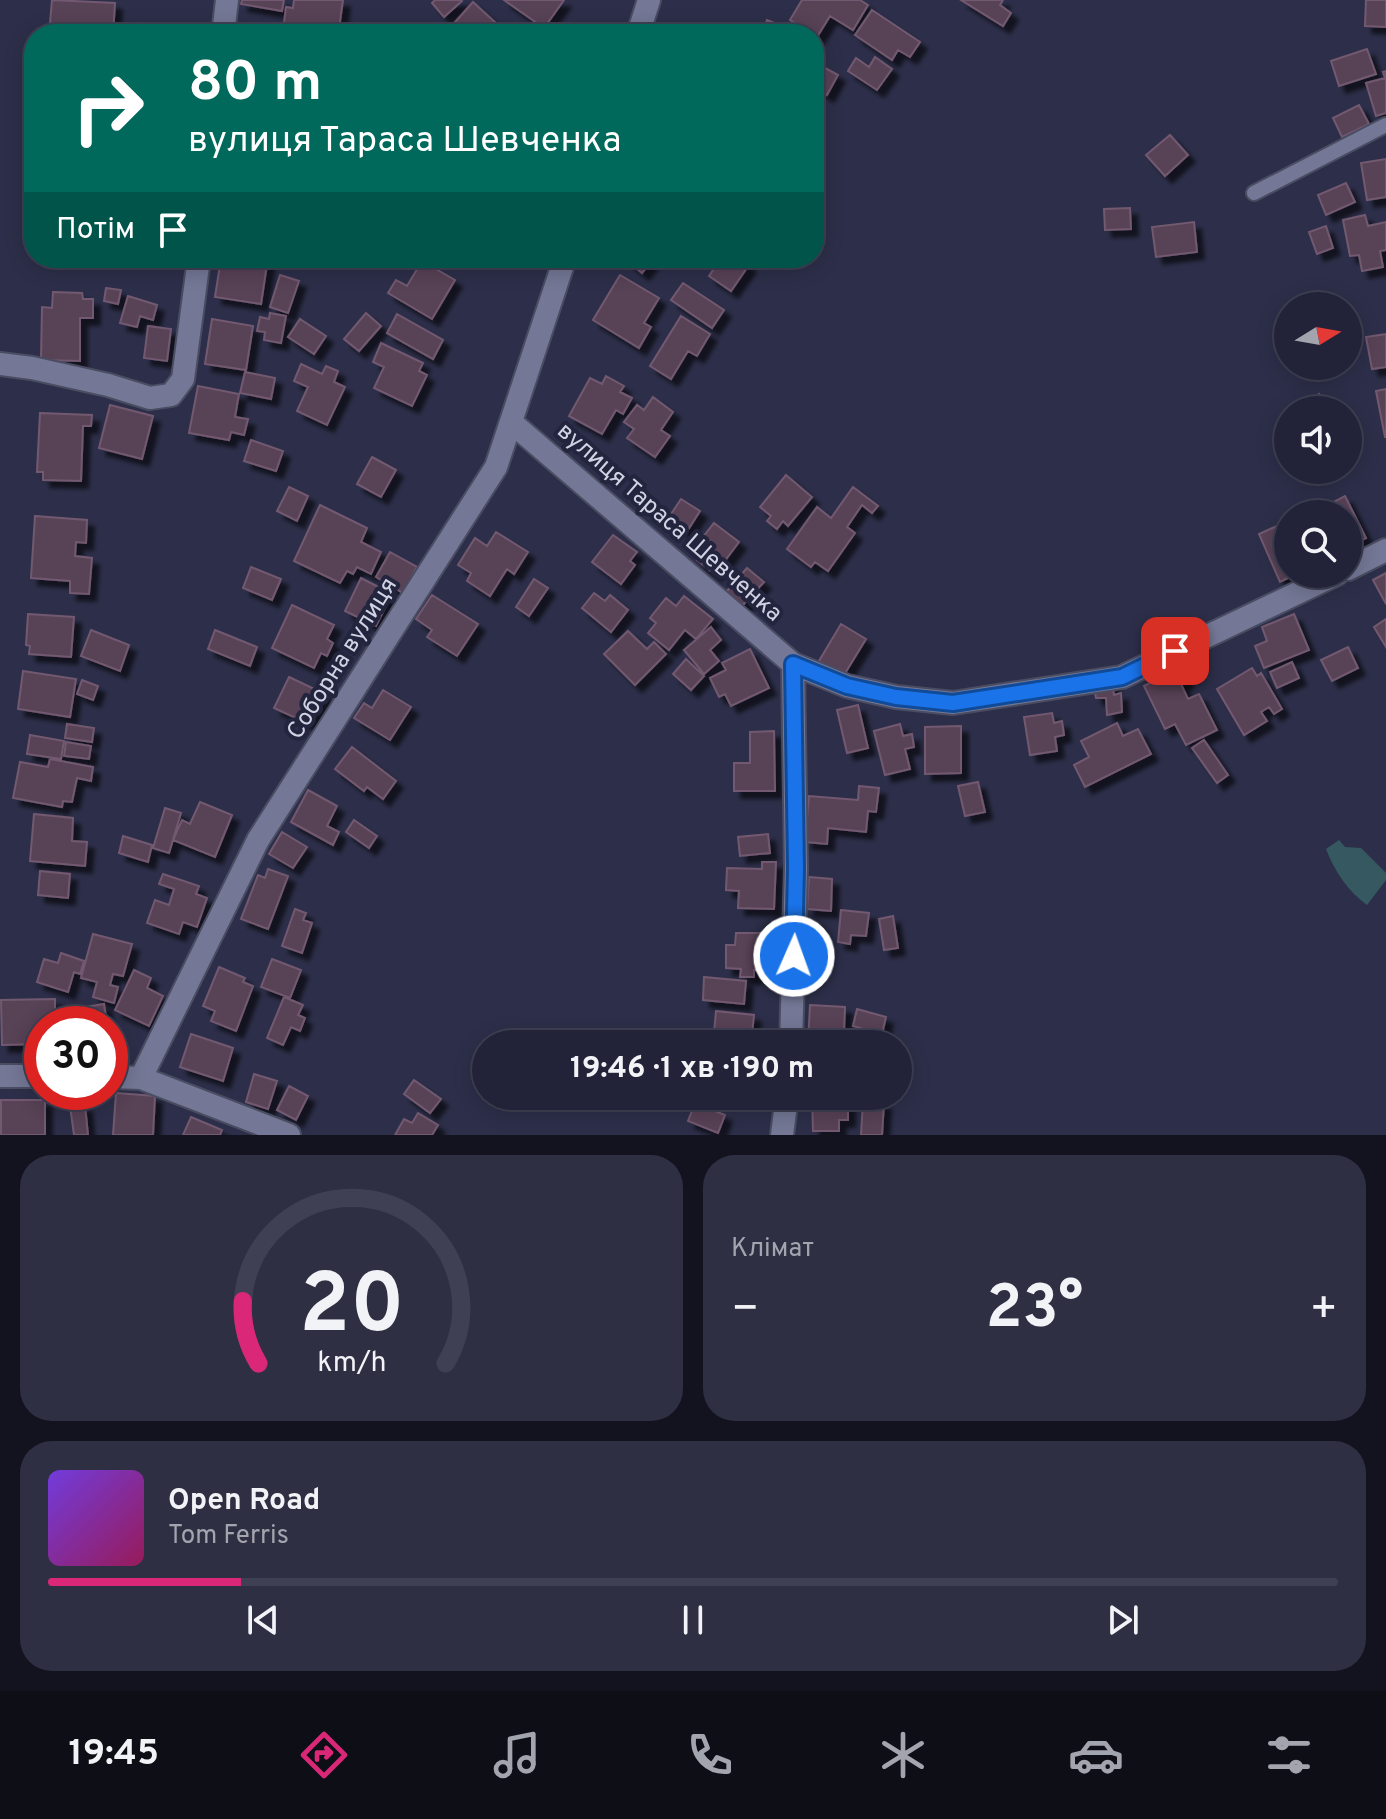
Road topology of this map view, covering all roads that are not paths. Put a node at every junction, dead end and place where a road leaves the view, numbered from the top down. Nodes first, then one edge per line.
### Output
1 (227, 0) edge
2 (649, 0) edge
3 (224, 24) edge
4 (641, 24) edge
5 (1386, 125) edge
6 (1254, 193) dead end
7 (198, 268) edge
8 (562, 268) edge
9 (0, 364) edge
10 (511, 422) junction
11 (1386, 550) edge
12 (1362, 562) edge
13 (1308, 588) edge
14 (793, 664) junction
15 (791, 1030) edge
16 (0, 1076) edge
17 (24, 1076) edge
18 (128, 1078) edge
19 (141, 1078) junction
20 (785, 1110) edge
21 (289, 1135) edge
22 (782, 1135) edge

1 - 3 street
2 - 4 street
5 - 6 lane
7 - 9 street
8 - 10 street, Соборна вулиця
10 - 14 street, вулиця Тараса Шевченка
10 - 19 street, Соборна вулиця
11 - 12 street
13 - 14 street, вулиця Тараса Шевченка
14 - 15 street
16 - 17 street
18 - 19 street
19 - 21 street
20 - 22 street

